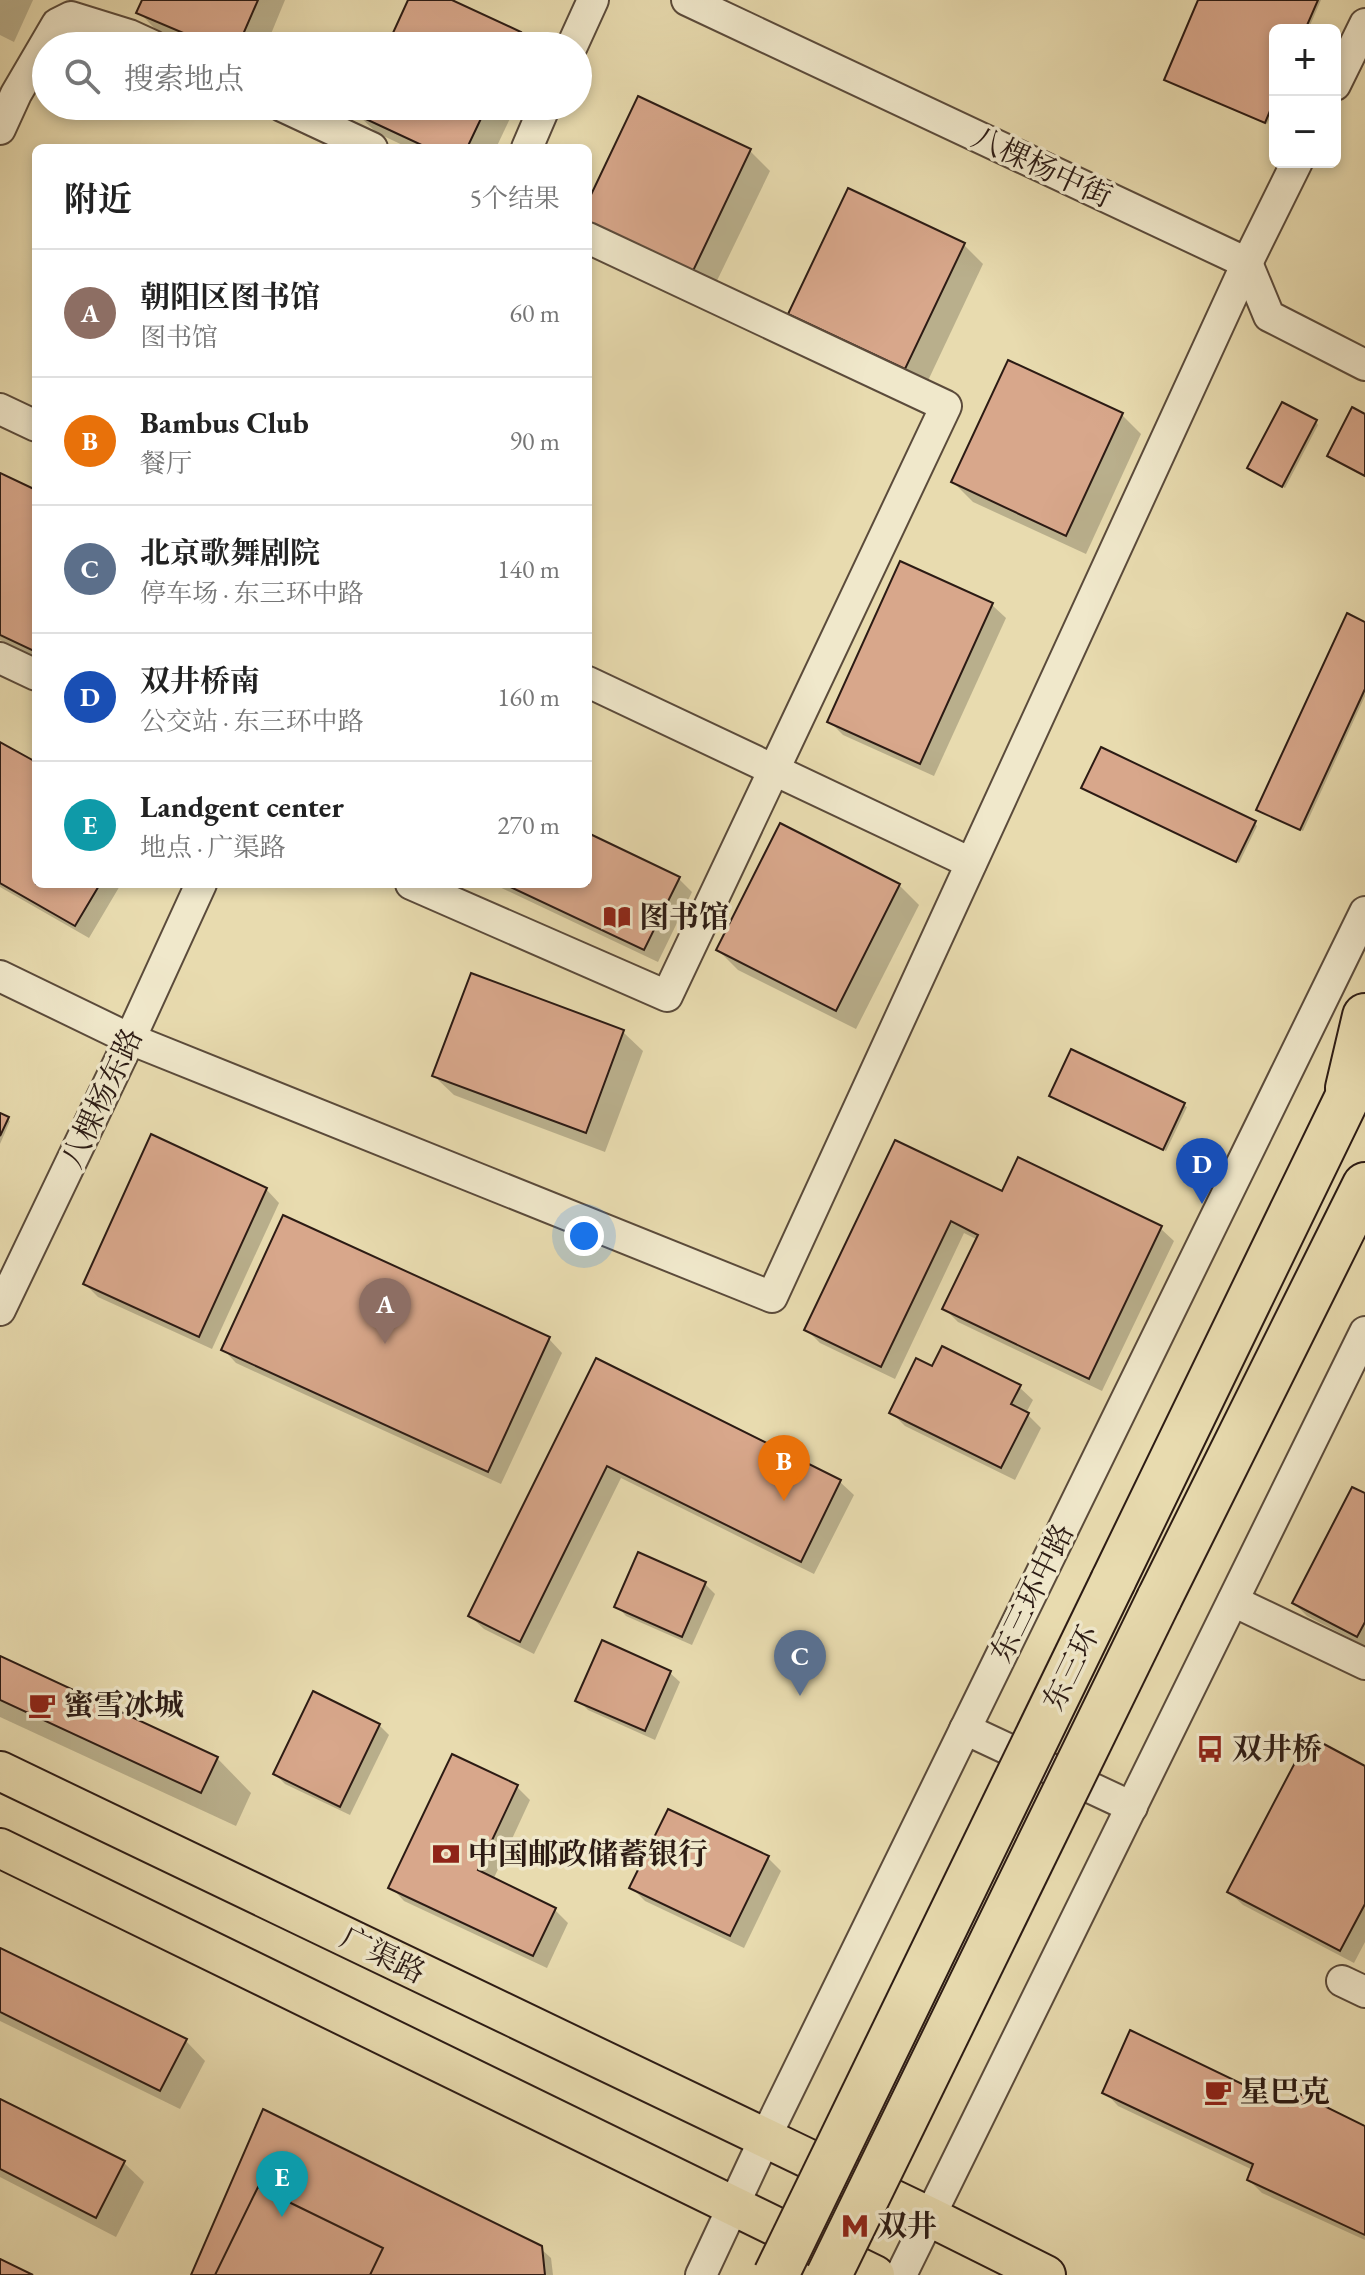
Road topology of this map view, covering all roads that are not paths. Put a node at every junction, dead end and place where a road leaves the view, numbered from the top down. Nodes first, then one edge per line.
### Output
1 (593, 0) edge
2 (687, 0) edge
3 (1365, 24) edge
4 (52, 32) edge
5 (119, 32) edge
6 (578, 32) edge
7 (32, 67) edge
8 (1341, 73) edge
9 (312, 120) edge
10 (539, 120) edge
11 (0, 129) edge
12 (363, 144) edge
13 (529, 144) edge
14 (1294, 168) edge
15 (592, 240) edge
16 (1247, 263) junction
17 (1365, 365) edge
18 (0, 409) edge
19 (32, 424) edge
20 (0, 658) edge
21 (32, 673) edge
22 (592, 684) edge
23 (775, 770) junction
24 (971, 863) junction
25 (199, 888) edge
26 (423, 888) edge
27 (1365, 912) edge
28 (0, 976) edge
29 (1365, 1016) edge
30 (130, 1039) junction
31 (1365, 1061) edge
32 (1343, 1106) junction
33 (1363, 1190) edge
34 (0, 1310) edge
35 (1365, 1332) edge
36 (1233, 1601) junction
37 (1365, 1664) edge
38 (965, 1729) junction
39 (0, 1771) edge
40 (1132, 1807) junction
41 (0, 1848) edge
42 (765, 2138) junction
43 (734, 2205) junction
44 (930, 2217) junction
45 (701, 2275) edge
46 (776, 2275) edge
47 (806, 2275) edge
48 (829, 2275) edge
49 (875, 2275) edge
50 (901, 2275) edge
51 (1046, 2275) edge

1 - 6 street
2 - 16 street, 八棵杨中街
3 - 8 street
4 - 5 street
7 - 11 street
9 - 12 street
10 - 13 street
14 - 16 street
15 - 23 street
16 - 17 street
16 - 24 street
18 - 19 street
20 - 21 street
22 - 23 street
23 - 24 street
23 - 26 street
24 - 30 street
25 - 30 street, 八棵杨东路
27 - 38 street, 东三环中路
28 - 30 street
29 - 32 highway
30 - 34 street, 八棵杨东路
31 - 32 highway, 东三环
32 - 46 highway, 东三环, bridge
33 - 48 highway, 东三环, bridge
35 - 36 street
36 - 37 street
36 - 40 street
38 - 40 street
38 - 42 street, 东三环中路
39 - 42 main road, 广渠路
40 - 44 street
41 - 43 main road
42 - 43 street, 东三环中路
42 - 44 main road, 广渠路
43 - 45 street, 东三环中路
43 - 47 street
43 - 49 main road
44 - 50 street
44 - 51 main road, 广渠路

